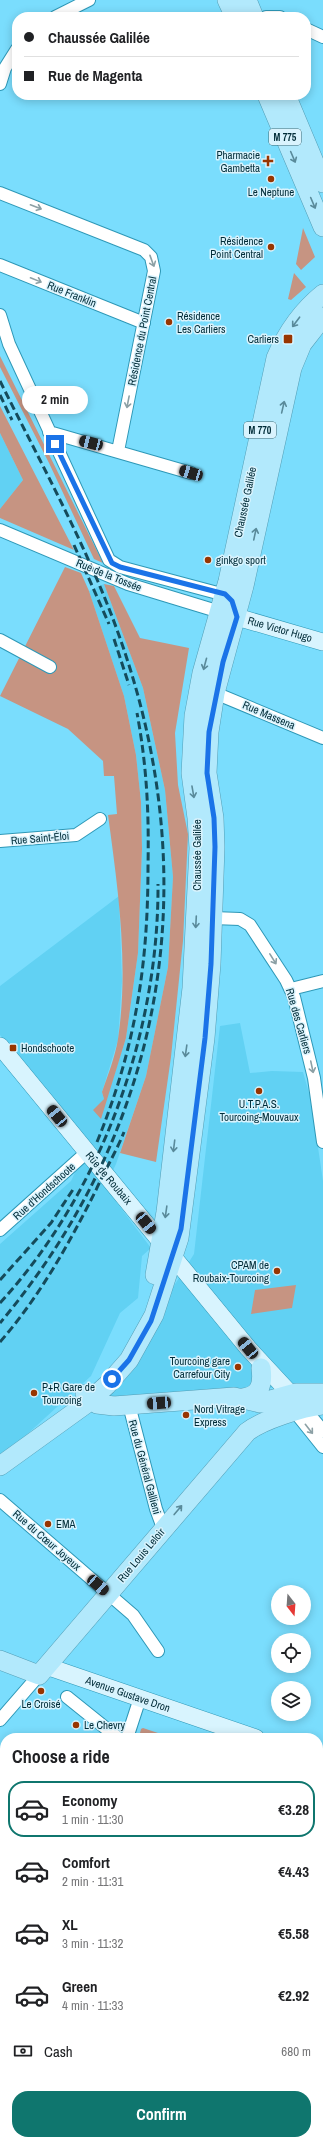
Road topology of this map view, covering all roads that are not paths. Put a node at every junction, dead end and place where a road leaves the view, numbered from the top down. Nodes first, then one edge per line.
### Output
1 (89, 0) edge
2 (227, 0) edge
3 (246, 0) edge
4 (65, 12) edge
5 (233, 12) edge
6 (252, 12) edge
7 (311, 32) edge
8 (323, 38) edge
9 (12, 57) edge
10 (0, 84) edge
11 (270, 100) edge
12 (288, 100) edge
13 (316, 174) edge
14 (0, 193) edge
15 (323, 227) edge
16 (0, 265) edge
17 (323, 294) edge
18 (0, 315) edge
19 (323, 317) edge
20 (144, 323) junction
21 (49, 432) junction
22 (118, 451) junction
23 (191, 473) dead end
24 (0, 530) edge
25 (227, 608) junction
26 (0, 640) edge
27 (323, 642) edge
28 (50, 666) dead end
29 (215, 693) junction
30 (323, 738) edge
31 (100, 819) dead end
32 (0, 841) edge
33 (213, 918) junction
34 (323, 981) edge
35 (291, 989) junction
36 (0, 1046) edge
37 (323, 1142) edge
38 (87, 1152) junction
39 (0, 1230) edge
40 (166, 1248) junction
41 (248, 1348) junction
42 (261, 1368) junction
43 (88, 1397) junction
44 (243, 1398) junction
45 (305, 1401) edge
46 (129, 1405) junction
47 (323, 1431) edge
48 (323, 1447) edge
49 (0, 1466) edge
50 (0, 1500) edge
51 (163, 1528) junction
52 (108, 1594) junction
53 (0, 1649) edge
54 (158, 1650) dead end
55 (0, 1660) edge
56 (43, 1670) junction
57 (67, 1697) dead end
58 (138, 1703) junction
59 (0, 1720) edge
60 (112, 1733) edge
61 (129, 1733) edge
62 (211, 1733) edge
63 (239, 1733) edge

1 - 4 street
2 - 5 main road
3 - 6 main road
7 - 8 street
9 - 10 street
11 -> 13 main road, M 775
12 - 13 main road, M 775
13 -> 15 main road, M 775
14 -> 20 street, Résidence du Point Central
16 -> 20 street, Rue Franklin
17 -> 25 main road, Chaussée Galilée / M 770
18 - 21 street
25 -> 19 main road, Chaussée Galilée / M 770
20 -> 22 street, Résidence du Point Central
21 - 22 street
21 - 25 street
22 - 23 street
24 - 25 street, Rue de la Tossée
25 - 27 street, Rue Victor Hugo
25 - 29 main road, Chaussée Galilée / M 770
25 -> 40 main road, Chaussée Galilée / M 770
26 - 28 street
29 - 30 street, Rue Massena
29 - 33 main road, Chaussée Galilée / M 770
31 - 32 street, Rue Saint-Éloi
33 -> 35 street, Rue des Carliers
33 - 40 main road, Chaussée Galilée / M 770
34 - 35 street
35 -> 37 street, Rue des Carliers
36 - 38 street, Rue de Roubaix
38 - 39 street, Rue d'Hondschoote
38 - 40 street, Rue de Roubaix
40 - 41 street, Rue de Roubaix
40 - 43 main road, Chaussée Galilée
41 - 42 street, Rue de Roubaix
41 - 45 street, Rue de Roubaix
42 - 44 main road
42 - 45 street, Rue de Roubaix
43 - 46 main road
43 - 49 main road, Chaussée Galilée
44 - 45 main road
44 - 46 main road
45 - 47 street
45 -> 48 street
51 -> 45 main road, Rue Louis Leloir
46 - 51 street, Rue du Général Gallieni
50 - 52 street, Rue du Cœur Joyeux
51 - 52 main road, Rue Louis Leloir
52 - 54 street, Rue du Cœur Joyeux
52 - 56 main road, Rue Louis Leloir
53 - 56 main road, Avenue Gustave Dron
55 - 56 main road, Avenue Gustave Dron
56 - 58 street, Avenue Gustave Dron
56 - 59 street, Rue Louis Leloir
57 - 60 street
58 - 61 street
58 - 62 street, Avenue Gustave Dron
58 - 63 street, Avenue Gustave Dron

